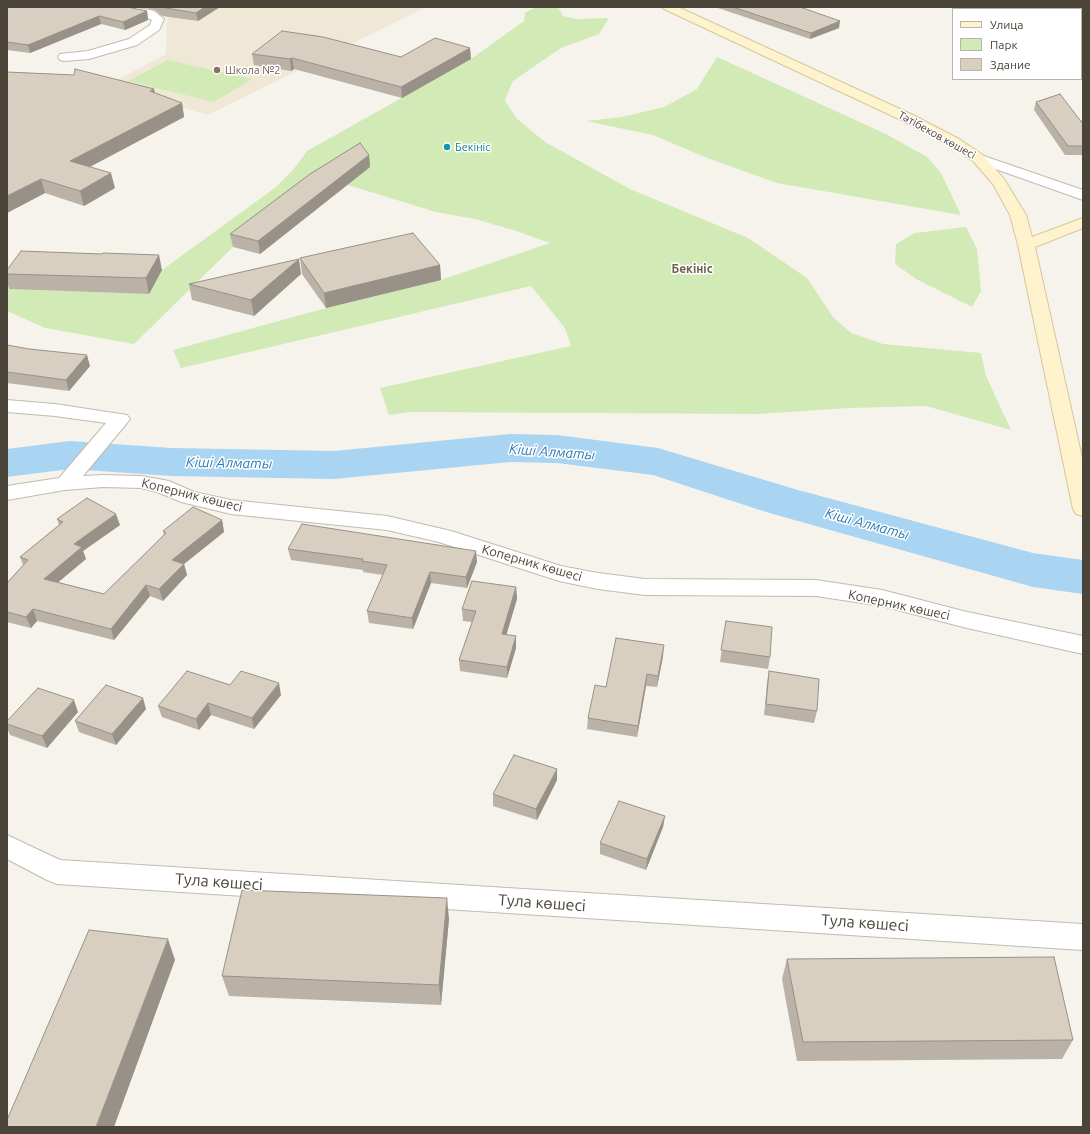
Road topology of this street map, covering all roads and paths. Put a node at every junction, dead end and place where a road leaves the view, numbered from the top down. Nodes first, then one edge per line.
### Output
1 (111, 7) edge
2 (668, 7) edge
3 (64, 57) dead end
4 (978, 158) junction
5 (1083, 195) edge
6 (1083, 223) edge
7 (1026, 245) junction
8 (7, 406) edge
9 (65, 484) junction
10 (7, 493) edge
11 (1082, 499) edge
12 (1083, 645) edge
13 (7, 846) edge
14 (1083, 937) edge

1 - 3 street
2 - 4 main road, Тәтібеков көшесі
4 - 5 street
4 - 7 main road, Тәтібеков көшесі
6 - 7 main road
7 - 11 main road, Тәтібеков көшесі
8 - 9 street
9 - 10 street, Коперник көшесі
9 - 12 street, Коперник көшесі
13 - 14 street, Тула көшесі

